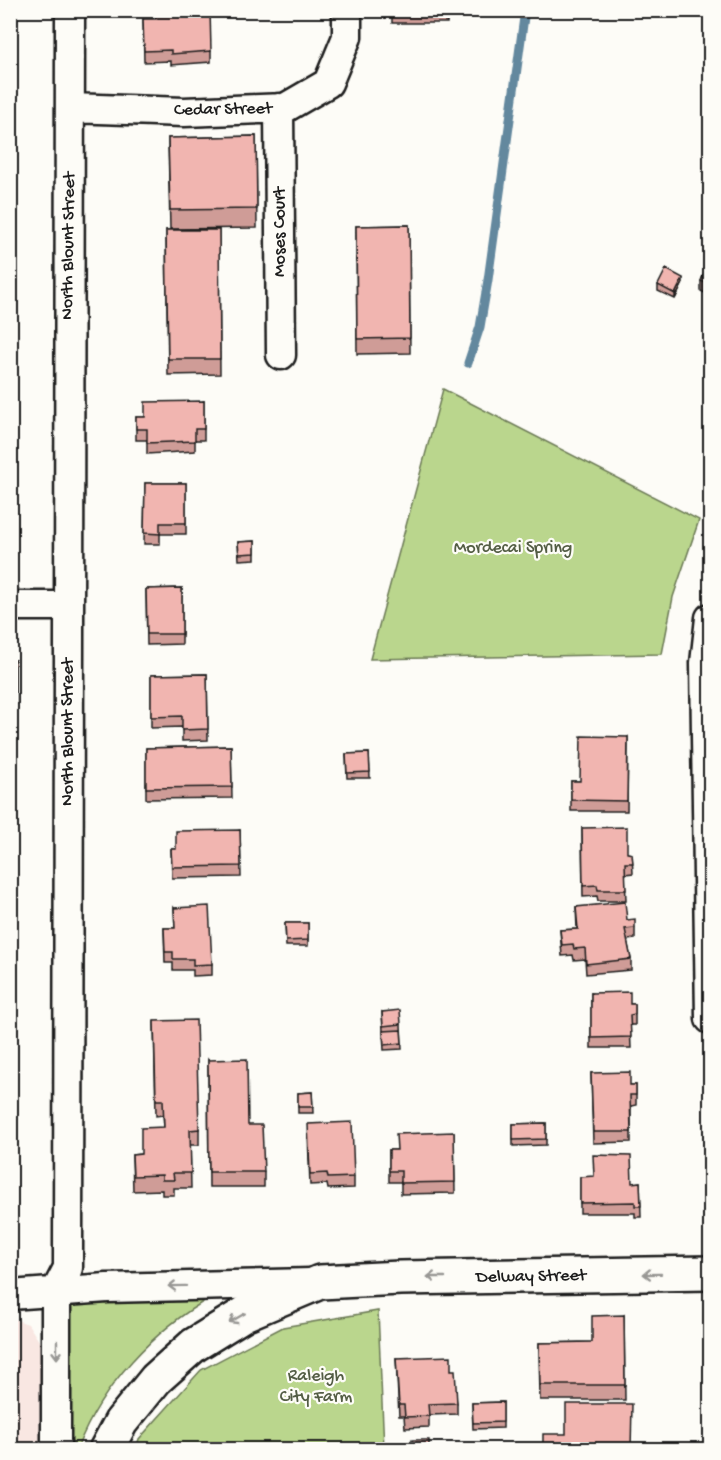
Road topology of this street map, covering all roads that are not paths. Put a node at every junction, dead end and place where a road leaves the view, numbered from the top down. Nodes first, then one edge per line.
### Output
1 (70, 10) edge
2 (347, 10) edge
3 (70, 108) junction
4 (279, 108) junction
5 (281, 355) dead end
6 (10, 606) edge
7 (67, 606) junction
8 (710, 618) edge
9 (711, 1019) edge
10 (711, 1273) edge
11 (336, 1281) junction
12 (56, 1291) junction
13 (10, 1295) edge
14 (56, 1449) edge
15 (106, 1449) edge

1 - 3 street, North Blount Street
2 - 4 street, Cedar Street
3 - 4 street, Cedar Street
3 - 7 street, North Blount Street
4 - 5 street, Moses Court
6 - 7 street
7 - 12 street, North Blount Street
8 - 9 street
10 -> 11 main road, Delway Street
11 -> 12 street, Delway Street
11 -> 15 main road
12 - 13 street, Delway Street
12 -> 14 street, North Blount Street

